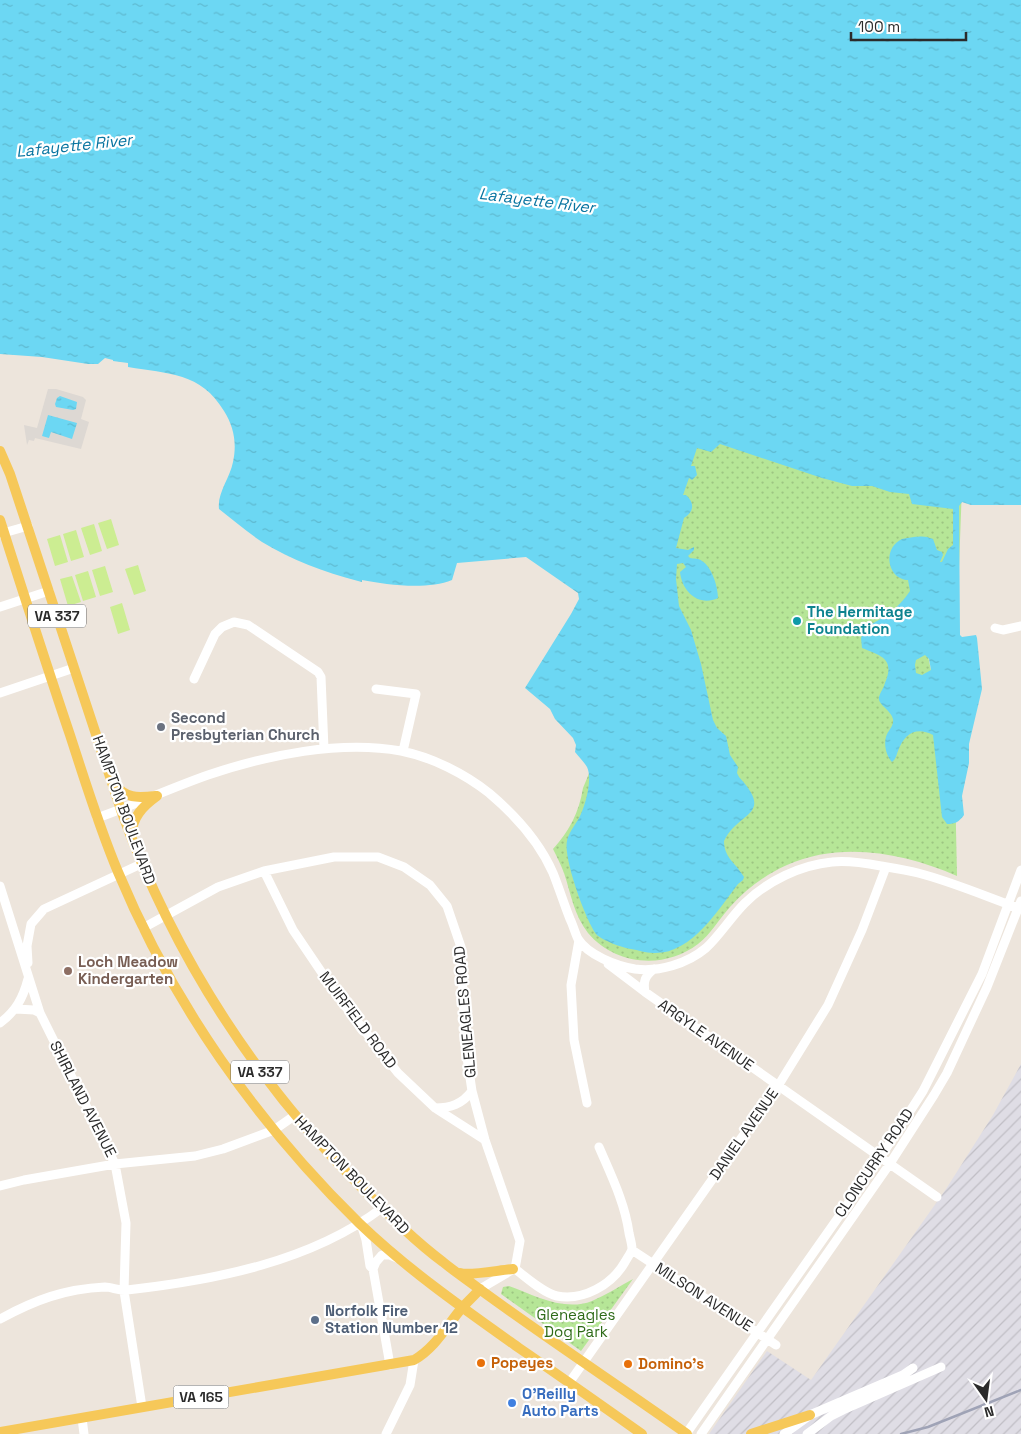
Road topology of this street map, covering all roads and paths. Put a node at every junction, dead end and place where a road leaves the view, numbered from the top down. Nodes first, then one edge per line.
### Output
1 (0, 451) edge
2 (0, 520) edge
3 (28, 526) junction
4 (2, 534) edge
5 (49, 591) junction
6 (25, 598) junction
7 (0, 606) edge
8 (1021, 626) edge
9 (994, 628) dead end
10 (74, 668) junction
11 (50, 676) junction
12 (194, 679) dead end
13 (376, 689) dead end
14 (0, 693) edge
15 (324, 749) junction
16 (403, 751) junction
17 (112, 782) junction
18 (157, 796) junction
19 (121, 810) junction
20 (96, 818) junction
21 (132, 842) junction
22 (141, 864) junction
23 (886, 867) junction
24 (1021, 870) edge
25 (264, 872) junction
26 (118, 874) junction
27 (0, 886) edge
28 (1009, 905) junction
29 (1020, 906) edge
30 (165, 915) junction
31 (143, 928) junction
32 (579, 940) junction
33 (600, 958) junction
34 (654, 969) junction
35 (28, 978) junction
36 (645, 992) junction
37 (16, 1009) junction
38 (40, 1013) junction
39 (0, 1023) edge
40 (778, 1086) junction
41 (472, 1091) junction
42 (587, 1103) dead end
43 (434, 1108) junction
44 (294, 1116) junction
45 (274, 1130) junction
46 (484, 1140) junction
47 (599, 1147) dead end
48 (880, 1158) junction
49 (116, 1164) junction
50 (890, 1164) junction
51 (0, 1186) edge
52 (937, 1197) dead end
53 (382, 1208) junction
54 (361, 1224) junction
55 (632, 1250) junction
56 (400, 1260) junction
57 (654, 1263) junction
58 (373, 1269) junction
59 (514, 1269) junction
60 (456, 1272) junction
61 (480, 1290) junction
62 (124, 1291) junction
63 (462, 1308) junction
64 (0, 1319) edge
65 (757, 1331) junction
66 (768, 1339) junction
67 (776, 1345) dead end
68 (414, 1360) junction
69 (583, 1363) junction
70 (390, 1365) junction
71 (941, 1367) dead end
72 (913, 1368) dead end
73 (569, 1383) junction
74 (142, 1407) junction
75 (606, 1409) junction
76 (810, 1415) junction
77 (82, 1418) junction
78 (0, 1432) edge
79 (84, 1434) edge
80 (386, 1434) edge
81 (632, 1434) edge
82 (642, 1434) edge
83 (686, 1434) edge
84 (701, 1434) edge
85 (751, 1434) edge
86 (784, 1434) edge
87 (807, 1434) edge

1 - 3 main road, HAMPTON BOULEVARD / VA 337
2 - 4 main road, HAMPTON BOULEVARD / VA 337
3 - 4 street
3 - 5 main road, HAMPTON BOULEVARD / VA 337
4 - 6 main road, HAMPTON BOULEVARD / VA 337
5 - 6 street
5 - 10 main road, HAMPTON BOULEVARD / VA 337
6 - 7 street
6 - 11 main road, HAMPTON BOULEVARD / VA 337
8 - 9 street
10 - 11 street
10 - 17 main road, HAMPTON BOULEVARD / VA 337
11 - 14 street
11 - 20 main road, HAMPTON BOULEVARD / VA 337
12 - 15 street
13 - 16 street
15 - 16 street
15 - 18 street
16 - 32 street
17 - 18 main road
17 - 19 main road, HAMPTON BOULEVARD / VA 337
18 - 19 street
18 - 21 main road
19 - 20 street
19 - 21 main road, HAMPTON BOULEVARD / VA 337
20 - 26 main road, HAMPTON BOULEVARD / VA 337
21 - 22 main road, HAMPTON BOULEVARD / VA 337
22 - 26 street
22 - 30 main road, HAMPTON BOULEVARD / VA 337
23 - 28 street
23 - 34 street
23 - 40 street, DANIEL AVENUE
24 - 28 street, CLONCURRY ROAD
25 - 30 street, GLENEAGLES ROAD
25 - 41 street, GLENEAGLES ROAD
25 - 43 street, MUIRFIELD ROAD
26 - 31 main road, HAMPTON BOULEVARD / VA 337
26 - 35 street
27 - 35 street, SHIRLAND AVENUE
28 - 29 street
28 - 48 street, CLONCURRY ROAD
29 - 50 street, CLONCURRY ROAD
30 - 31 street, GLENEAGLES ROAD
30 - 44 main road, HAMPTON BOULEVARD / VA 337
31 - 45 main road, HAMPTON BOULEVARD / VA 337
32 - 33 street, ARGYLE AVENUE
32 - 42 street
33 - 34 street
33 - 36 street, ARGYLE AVENUE
34 - 36 street
35 - 37 street
35 - 38 street, SHIRLAND AVENUE
36 - 40 street, ARGYLE AVENUE
37 - 38 street
37 - 39 street
38 - 49 street, SHIRLAND AVENUE
40 - 48 street, ARGYLE AVENUE
40 - 57 street, DANIEL AVENUE
41 - 43 street
41 - 46 street, GLENEAGLES ROAD
43 - 46 street, MUIRFIELD ROAD
44 - 45 street
44 - 53 main road, HAMPTON BOULEVARD / VA 337
45 - 49 street
45 - 54 main road, HAMPTON BOULEVARD / VA 337
46 - 59 street, GLENEAGLES ROAD
47 - 55 street
48 - 50 street, ARGYLE AVENUE
48 - 65 street, CLONCURRY ROAD
49 - 51 street
49 - 62 street, SHIRLAND AVENUE
50 - 52 street, ARGYLE AVENUE
50 - 66 street, CLONCURRY ROAD
53 - 54 street
53 - 60 main road, HAMPTON BOULEVARD / VA 337
54 - 56 main road, HAMPTON BOULEVARD / VA 337
54 - 58 street
54 - 62 street
55 - 57 street, MILSON AVENUE
55 - 59 street
56 - 58 street
56 - 63 main road, HAMPTON BOULEVARD / VA 337
57 - 65 street, MILSON AVENUE
57 - 69 street, DANIEL AVENUE
58 - 70 street
59 - 60 main road
59 - 61 street
60 - 61 main road, HAMPTON BOULEVARD / VA 337
61 - 63 main road, VA 165
61 - 69 main road, HAMPTON BOULEVARD / VA 337
62 - 64 street
62 - 74 street, SHIRLAND AVENUE
63 - 68 main road, VA 165
63 - 73 main road, HAMPTON BOULEVARD / VA 337
65 - 66 street, MILSON AVENUE
65 - 83 street, CLONCURRY ROAD
66 - 67 street, MILSON AVENUE
66 - 84 street, CLONCURRY ROAD
68 - 70 main road, VA 165
68 - 80 street
69 - 73 street, DANIEL AVENUE
69 - 83 main road, HAMPTON BOULEVARD / VA 337
70 - 74 main road, VA 165
71 - 87 street
72 - 76 street
73 - 75 main road, HAMPTON BOULEVARD / VA 337
74 - 77 main road, VA 165
75 - 81 main road
75 - 82 main road, HAMPTON BOULEVARD / VA 337
76 - 85 main road
76 - 86 street
77 - 78 main road, VA 165
77 - 79 street

